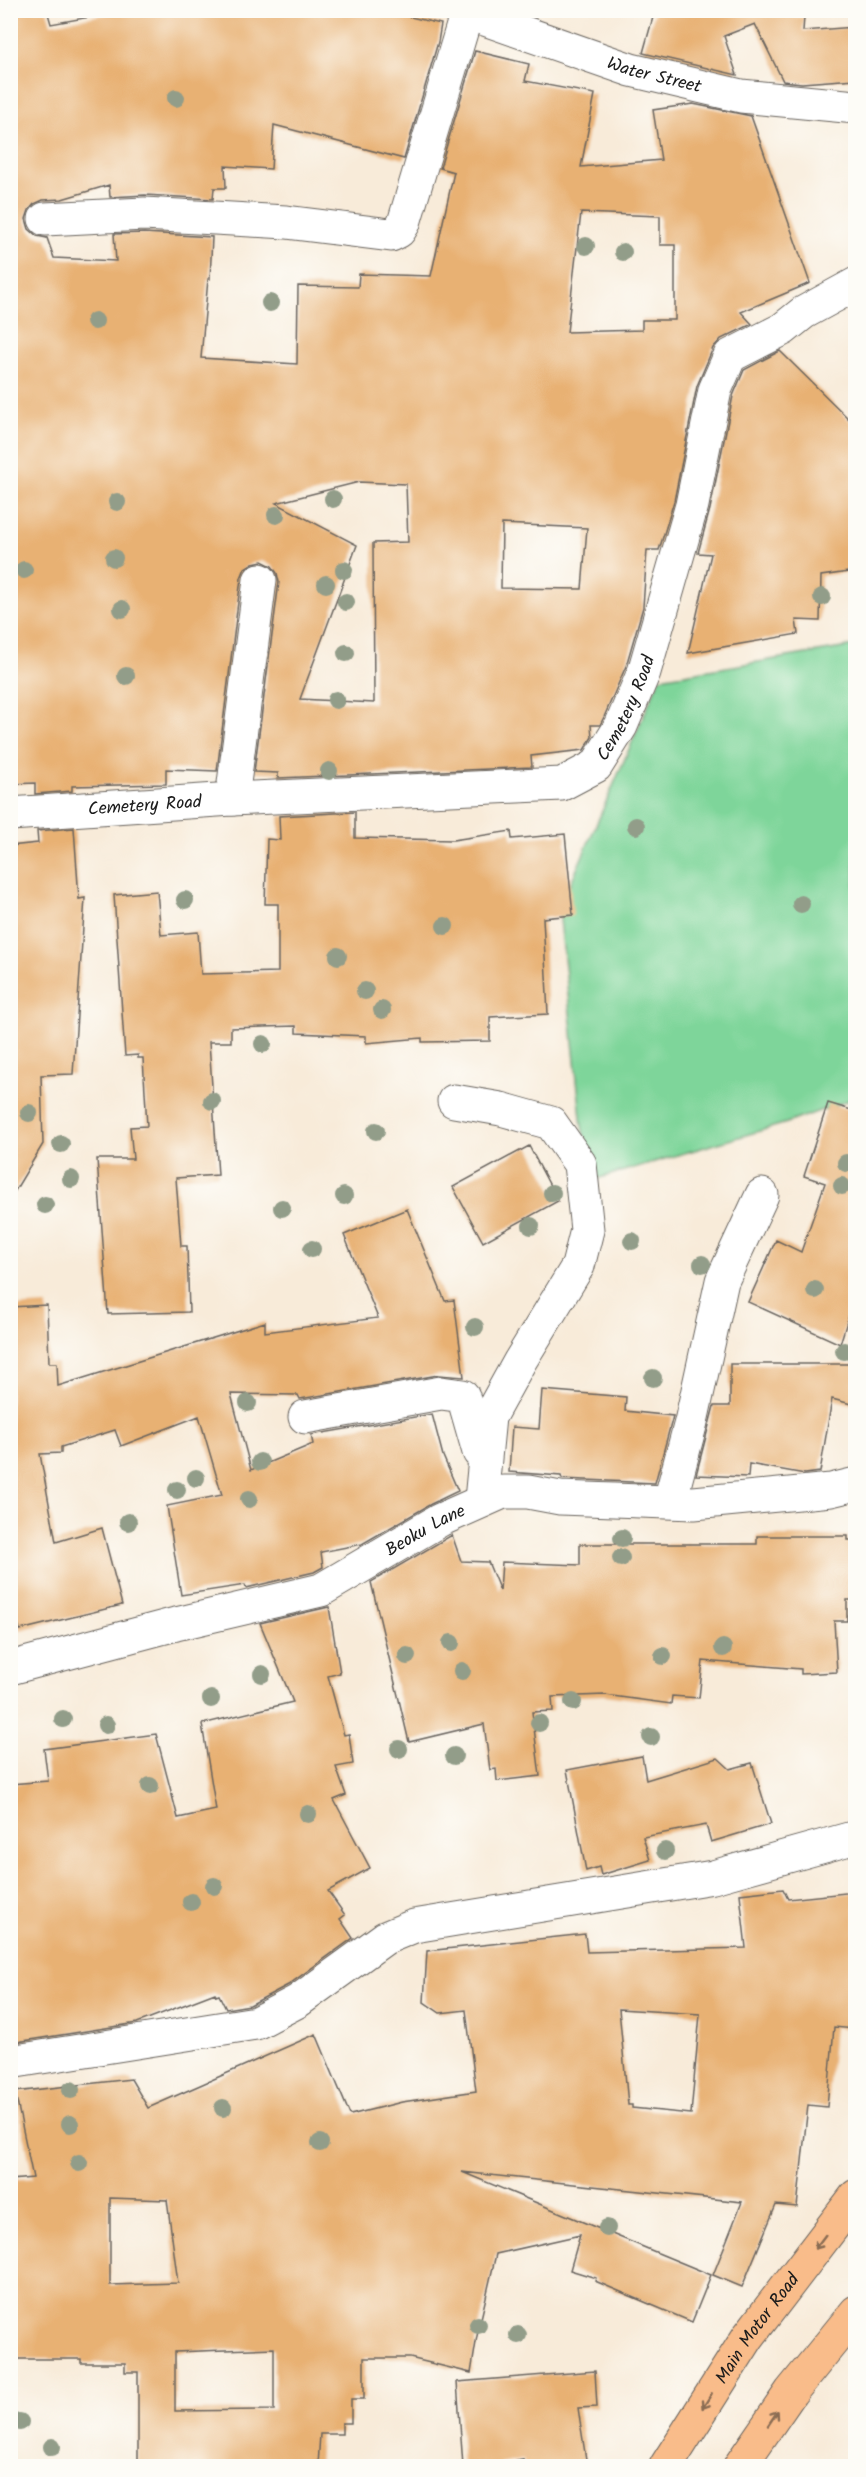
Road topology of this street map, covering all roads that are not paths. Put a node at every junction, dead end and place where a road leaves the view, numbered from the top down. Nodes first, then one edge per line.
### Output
1 (463, 11) edge
2 (855, 107) edge
3 (45, 219) dead end
4 (855, 284) edge
5 (260, 580) dead end
6 (232, 799) junction
7 (10, 814) edge
8 (454, 1101) dead end
9 (762, 1195) dead end
10 (304, 1417) dead end
11 (484, 1468) junction
12 (855, 1484) edge
13 (481, 1500) junction
14 (670, 1501) junction
15 (10, 1668) edge
16 (855, 1837) edge
17 (10, 2062) edge
18 (855, 2196) edge
19 (855, 2312) edge
20 (666, 2466) edge
21 (740, 2466) edge

1 - 2 street, Water Street
1 - 3 street
4 - 6 street, Cemetery Road
5 - 6 street
6 - 7 street, Cemetery Road
8 - 11 street
9 - 14 street
10 - 11 street
11 - 13 street
12 - 14 street, Beoku Lane
13 - 14 street, Beoku Lane
13 - 15 street, Beoku Lane
16 - 17 street
18 -> 20 main road, Main Motor Road
21 -> 19 main road

